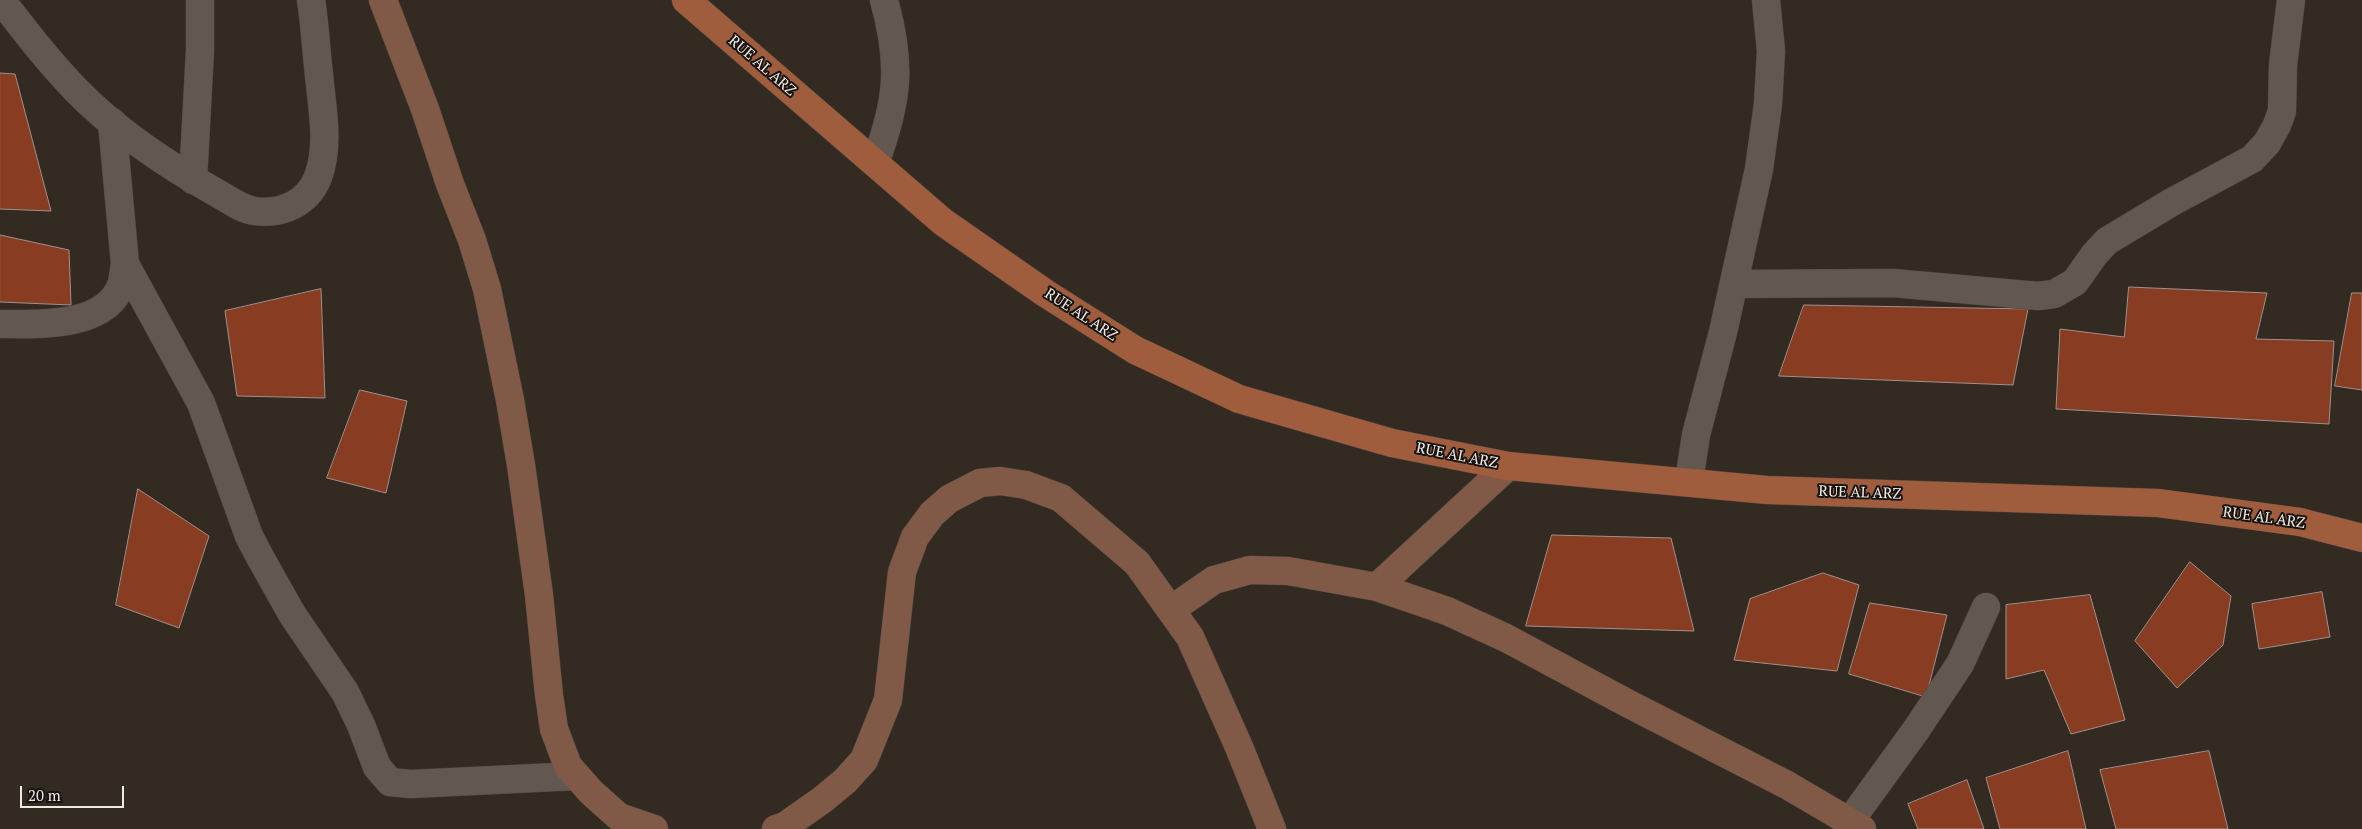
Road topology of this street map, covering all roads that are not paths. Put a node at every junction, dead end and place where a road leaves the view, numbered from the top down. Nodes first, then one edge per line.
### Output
1 (1, 0) edge
2 (200, 0) edge
3 (311, 0) edge
4 (383, 0) edge
5 (686, 0) edge
6 (884, 0) edge
7 (1766, 0) edge
8 (2292, 0) edge
9 (112, 122) junction
10 (875, 163) junction
11 (193, 180) junction
12 (124, 264) junction
13 (1734, 284) junction
14 (0, 324) edge
15 (1508, 466) junction
16 (1689, 481) junction
17 (2362, 538) edge
18 (1377, 587) junction
19 (1986, 607) dead end
20 (1172, 609) junction
21 (577, 776) junction
22 (1856, 825) edge
23 (654, 829) edge
24 (776, 829) edge
25 (1272, 829) edge

1 - 9 street
2 - 11 street
3 - 11 street
4 - 21 main road
5 - 10 main road, RUE AL ARZ
6 - 10 street
7 - 13 street
8 - 13 street
9 - 11 street
9 - 12 street
10 - 15 main road, RUE AL ARZ
12 - 14 street
12 - 21 street
13 - 16 street
15 - 16 main road, RUE AL ARZ
15 - 18 main road
16 - 17 main road, RUE AL ARZ
18 - 20 main road
18 - 22 main road
19 - 22 street
20 - 24 main road
20 - 25 main road
21 - 23 main road

